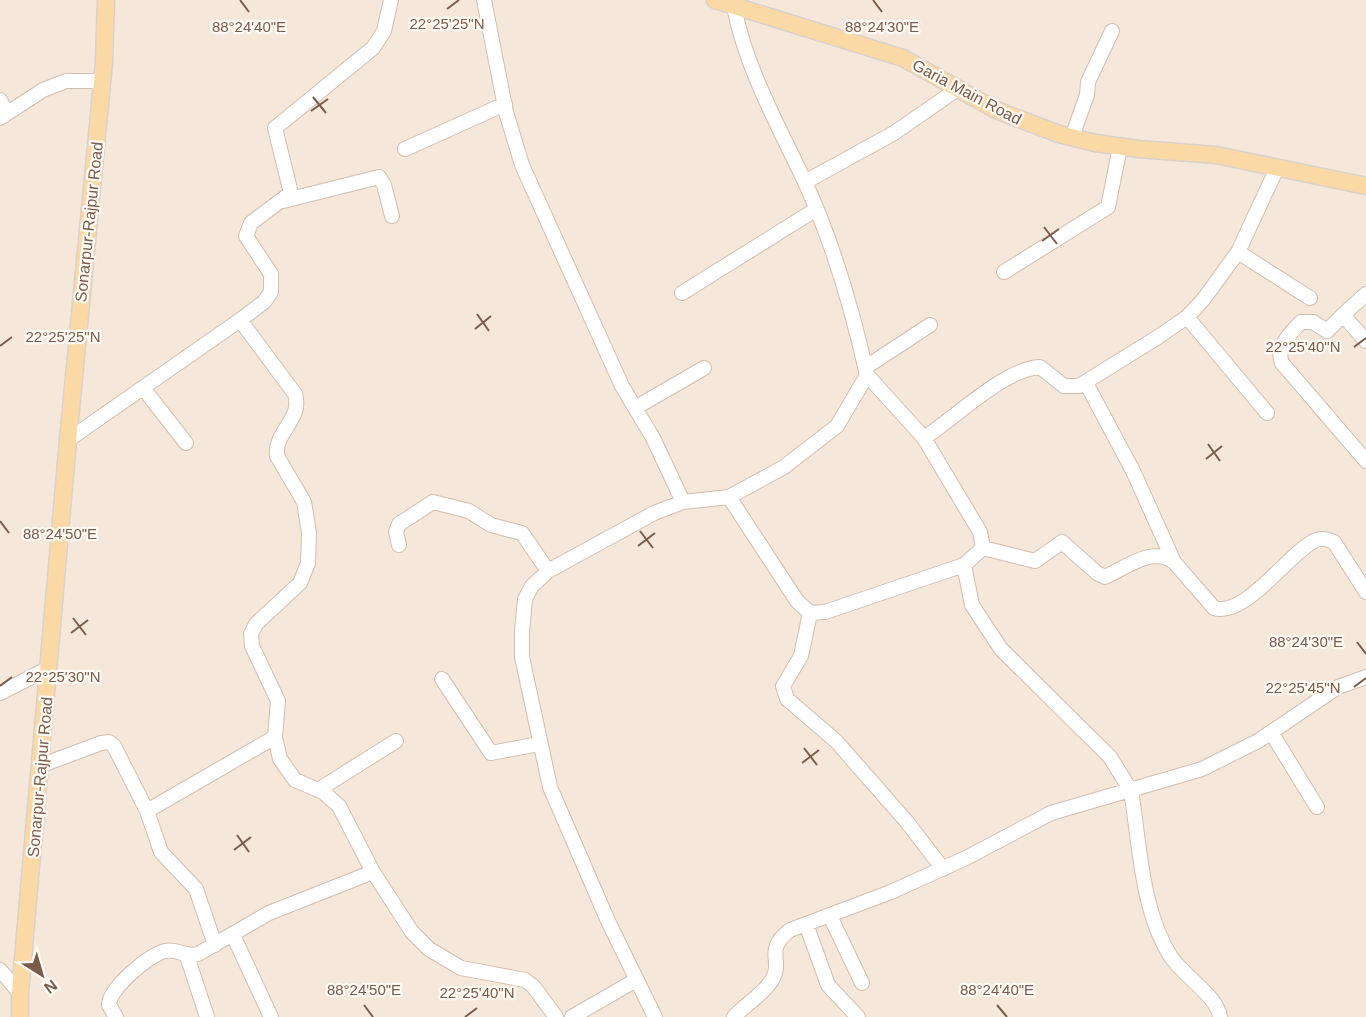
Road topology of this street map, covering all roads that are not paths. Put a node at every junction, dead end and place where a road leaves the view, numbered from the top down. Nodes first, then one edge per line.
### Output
1 (106, 0) edge
2 (391, 0) edge
3 (484, 0) edge
4 (715, 0) edge
5 (736, 3) edge
6 (1112, 31) dead end
7 (102, 81) junction
8 (959, 88) junction
9 (0, 100) edge
10 (505, 104) junction
11 (4, 116) edge
12 (1072, 137) junction
13 (1120, 147) junction
14 (405, 149) dead end
15 (1277, 168) junction
16 (805, 182) junction
17 (1366, 186) edge
18 (283, 201) junction
19 (815, 210) junction
20 (392, 216) dead end
21 (1238, 252) junction
22 (1004, 272) dead end
23 (682, 293) dead end
24 (1366, 294) edge
25 (1310, 298) dead end
26 (1343, 315) junction
27 (1187, 317) junction
28 (240, 320) junction
29 (930, 325) dead end
30 (1366, 342) edge
31 (704, 368) dead end
32 (867, 371) junction
33 (1086, 383) junction
34 (143, 388) junction
35 (635, 408) junction
36 (1267, 413) dead end
37 (924, 438) junction
38 (68, 440) junction
39 (186, 443) dead end
40 (1366, 461) edge
41 (729, 497) junction
42 (683, 502) junction
43 (399, 545) dead end
44 (983, 548) junction
45 (1174, 562) junction
46 (964, 565) junction
47 (548, 571) junction
48 (1366, 592) edge
49 (810, 613) junction
50 (48, 668) junction
51 (1366, 677) edge
52 (442, 679) dead end
53 (0, 693) edge
54 (1271, 732) junction
55 (275, 737) junction
56 (396, 741) dead end
57 (539, 744) junction
58 (42, 765) junction
59 (318, 790) junction
60 (1131, 791) junction
61 (1317, 807) dead end
62 (147, 811) junction
63 (943, 869) junction
64 (373, 872) junction
65 (830, 916) junction
66 (806, 924) junction
67 (233, 935) junction
68 (214, 945) junction
69 (187, 956) junction
70 (0, 970) edge
71 (636, 980) junction
72 (862, 983) dead end
73 (20, 993) junction
74 (20, 1017) edge
75 (116, 1017) edge
76 (207, 1017) edge
77 (271, 1017) edge
78 (556, 1017) edge
79 (572, 1017) edge
80 (655, 1017) edge
81 (734, 1017) edge
82 (858, 1017) edge
83 (1220, 1017) edge

1 - 7 main road, Sonarpur-Rajpur Road
2 - 18 street
3 - 10 street
4 - 5 main road, Garia Main Road
5 - 8 main road, Garia Main Road
5 - 16 street
6 - 12 street
7 - 11 street
7 - 38 main road, Sonarpur-Rajpur Road
8 - 12 main road, Garia Main Road
8 - 16 street
9 - 11 street
10 - 14 street
10 - 35 street
12 - 13 main road, Garia Main Road
13 - 15 main road, Garia Main Road
13 - 22 street
15 - 17 main road, Garia Main Road
15 - 21 street
16 - 19 street
18 - 20 street
18 - 28 street
19 - 23 street
19 - 32 street
21 - 25 street
21 - 27 street
24 - 26 street
26 - 30 street
26 - 40 street
27 - 33 street
27 - 36 street
28 - 34 street
28 - 55 street
29 - 32 street
31 - 35 street
32 - 37 street
32 - 41 street
33 - 37 street
33 - 45 street
34 - 38 street
34 - 39 street
35 - 42 street
37 - 44 street
38 - 50 main road, Sonarpur-Rajpur Road
41 - 42 street
41 - 49 street
42 - 47 street
43 - 47 street
44 - 45 street
44 - 46 street
45 - 48 street
46 - 49 street
46 - 60 street
47 - 57 street
49 - 63 street
50 - 53 street
50 - 58 main road, Sonarpur-Rajpur Road
51 - 54 street
52 - 57 street
54 - 60 street
54 - 61 street
55 - 59 street
55 - 62 street
56 - 59 street
57 - 71 street
58 - 62 street
58 - 73 main road, Sonarpur-Rajpur Road
59 - 64 street
60 - 63 street
60 - 83 street
62 - 68 street
63 - 65 street
64 - 67 street
64 - 78 street
65 - 66 street
65 - 72 street
66 - 81 street
66 - 82 street
67 - 68 street
67 - 77 street
68 - 69 street
69 - 75 street
69 - 76 street
70 - 73 street
71 - 79 street
71 - 80 street
73 - 74 main road, Sonarpur-Rajpur Road

